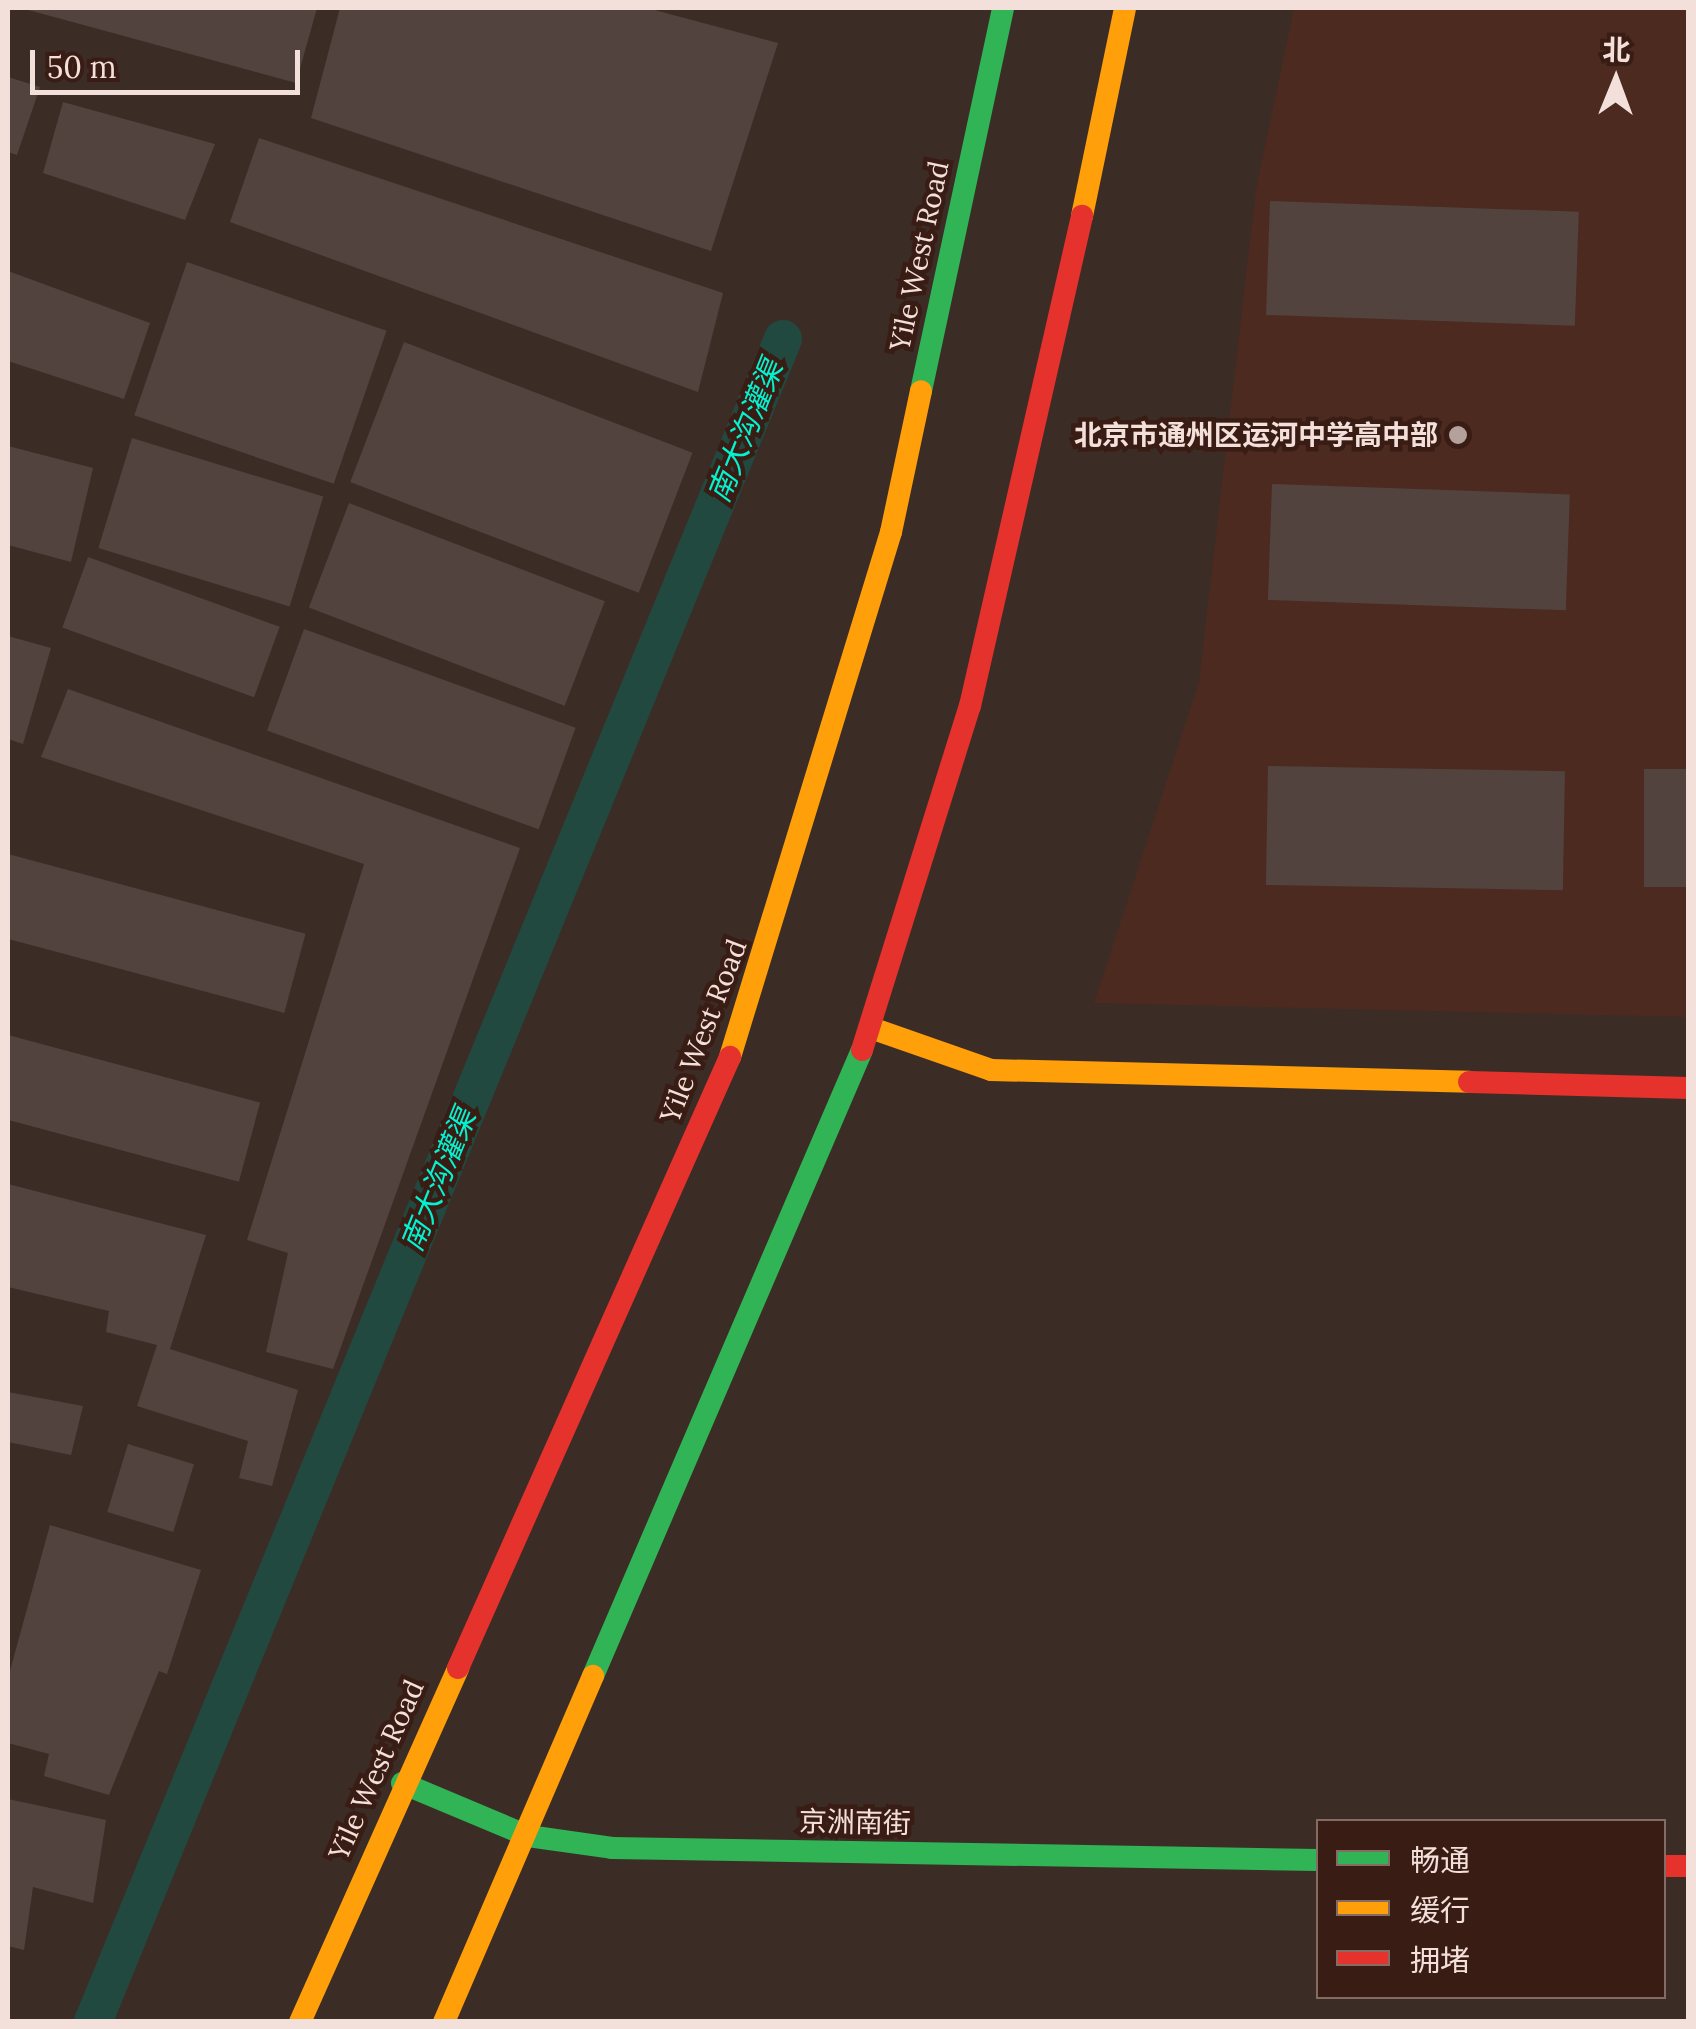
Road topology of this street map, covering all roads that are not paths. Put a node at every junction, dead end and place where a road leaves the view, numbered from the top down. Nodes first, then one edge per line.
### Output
1 (1003, 8) edge
2 (1125, 8) edge
3 (872, 1028) junction
4 (1688, 1088) edge
5 (402, 1783) junction
6 (528, 1836) junction
7 (1316, 1860) edge
8 (300, 2022) edge
9 (444, 2022) edge

1 - 5 main road, Yile West Road
2 - 3 main road
3 - 4 main road
3 - 6 main road
5 - 6 main road, 京洲南街
5 - 8 main road, Yile West Road
6 - 7 main road, 京洲南街
6 - 9 main road

